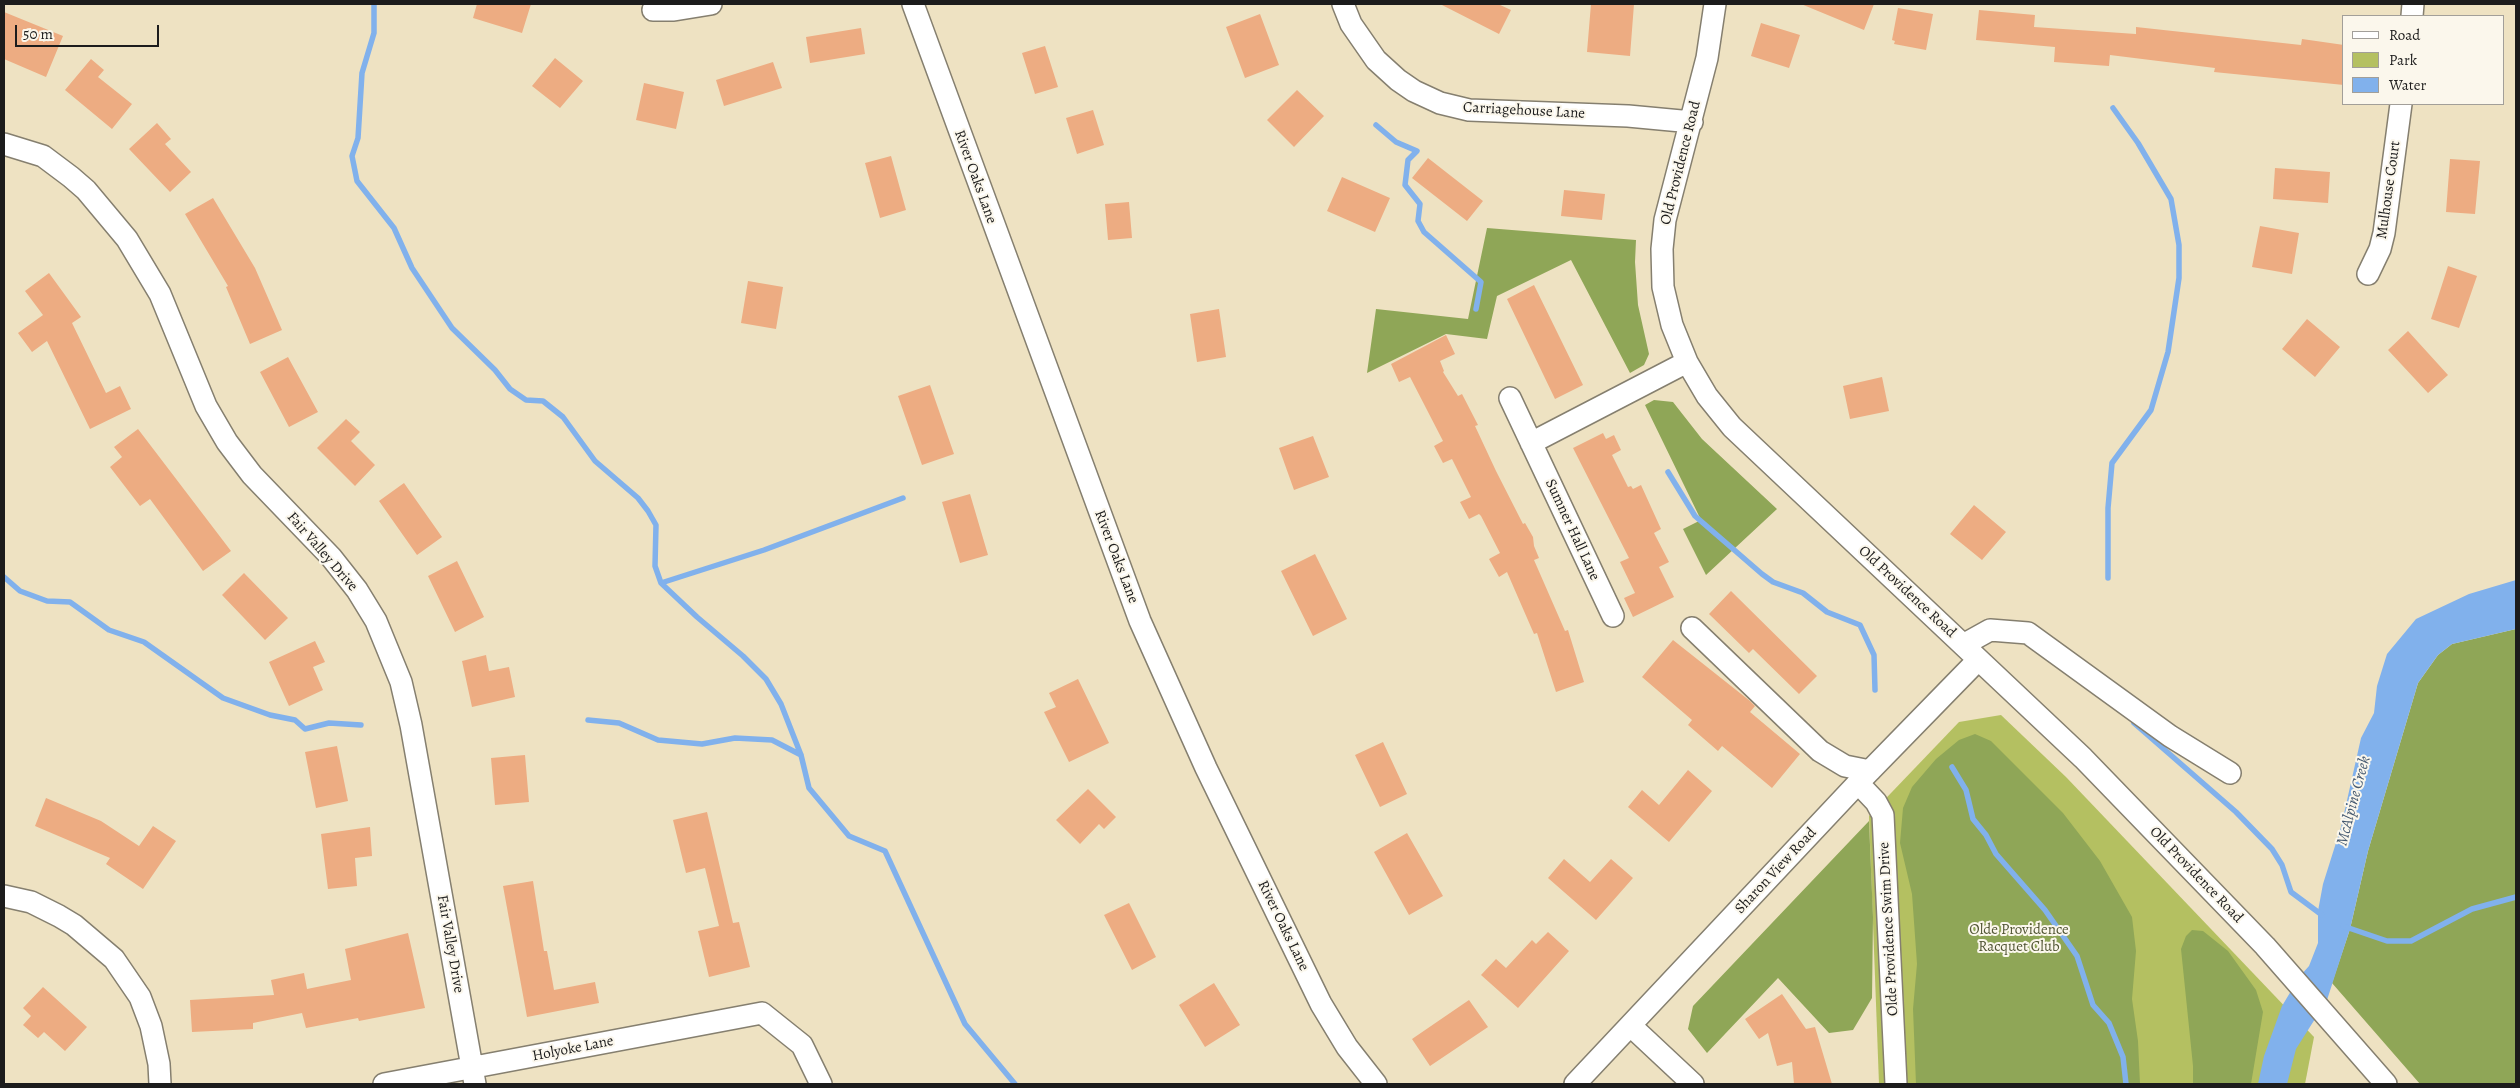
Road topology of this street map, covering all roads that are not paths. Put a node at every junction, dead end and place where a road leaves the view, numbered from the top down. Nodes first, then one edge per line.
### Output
1 (712, 4) edge
2 (913, 4) edge
3 (1343, 4) edge
4 (1715, 4) edge
5 (653, 10) dead end
6 (2401, 105) edge
7 (1692, 122) junction
8 (4, 144) edge
9 (2368, 274) dead end
10 (1687, 362) junction
11 (1510, 398) dead end
12 (1531, 443) junction
13 (1613, 616) dead end
14 (1692, 628) dead end
15 (1963, 645) junction
16 (1978, 660) junction
17 (2230, 773) dead end
18 (1864, 777) junction
19 (4, 896) edge
20 (1631, 1026) junction
21 (474, 1076) edge
22 (160, 1084) edge
23 (384, 1084) edge
24 (821, 1084) edge
25 (1376, 1084) edge
26 (1575, 1084) edge
27 (1693, 1084) edge
28 (1896, 1084) edge
29 (2386, 1084) edge

1 - 5 street
2 - 25 street, River Oaks Lane
3 - 7 street, Carriagehouse Lane
4 - 7 street, Old Providence Road
6 - 9 street, Mulhouse Court
7 - 10 street, Old Providence Road
8 - 21 street, Fair Valley Drive
10 - 12 street
10 - 15 street, Old Providence Road
11 - 12 street, Sumner Hall Lane
12 - 13 street, Sumner Hall Lane
14 - 18 street
15 - 16 street, Old Providence Road
15 - 17 street
16 - 18 street, Sharon View Road
16 - 29 street, Old Providence Road
18 - 20 street, Sharon View Road
18 - 28 street, Olde Providence Swim Drive
19 - 22 street
20 - 26 street, Sharon View Road
20 - 27 street
21 - 23 street, Holyoke Lane
21 - 24 street, Holyoke Lane

